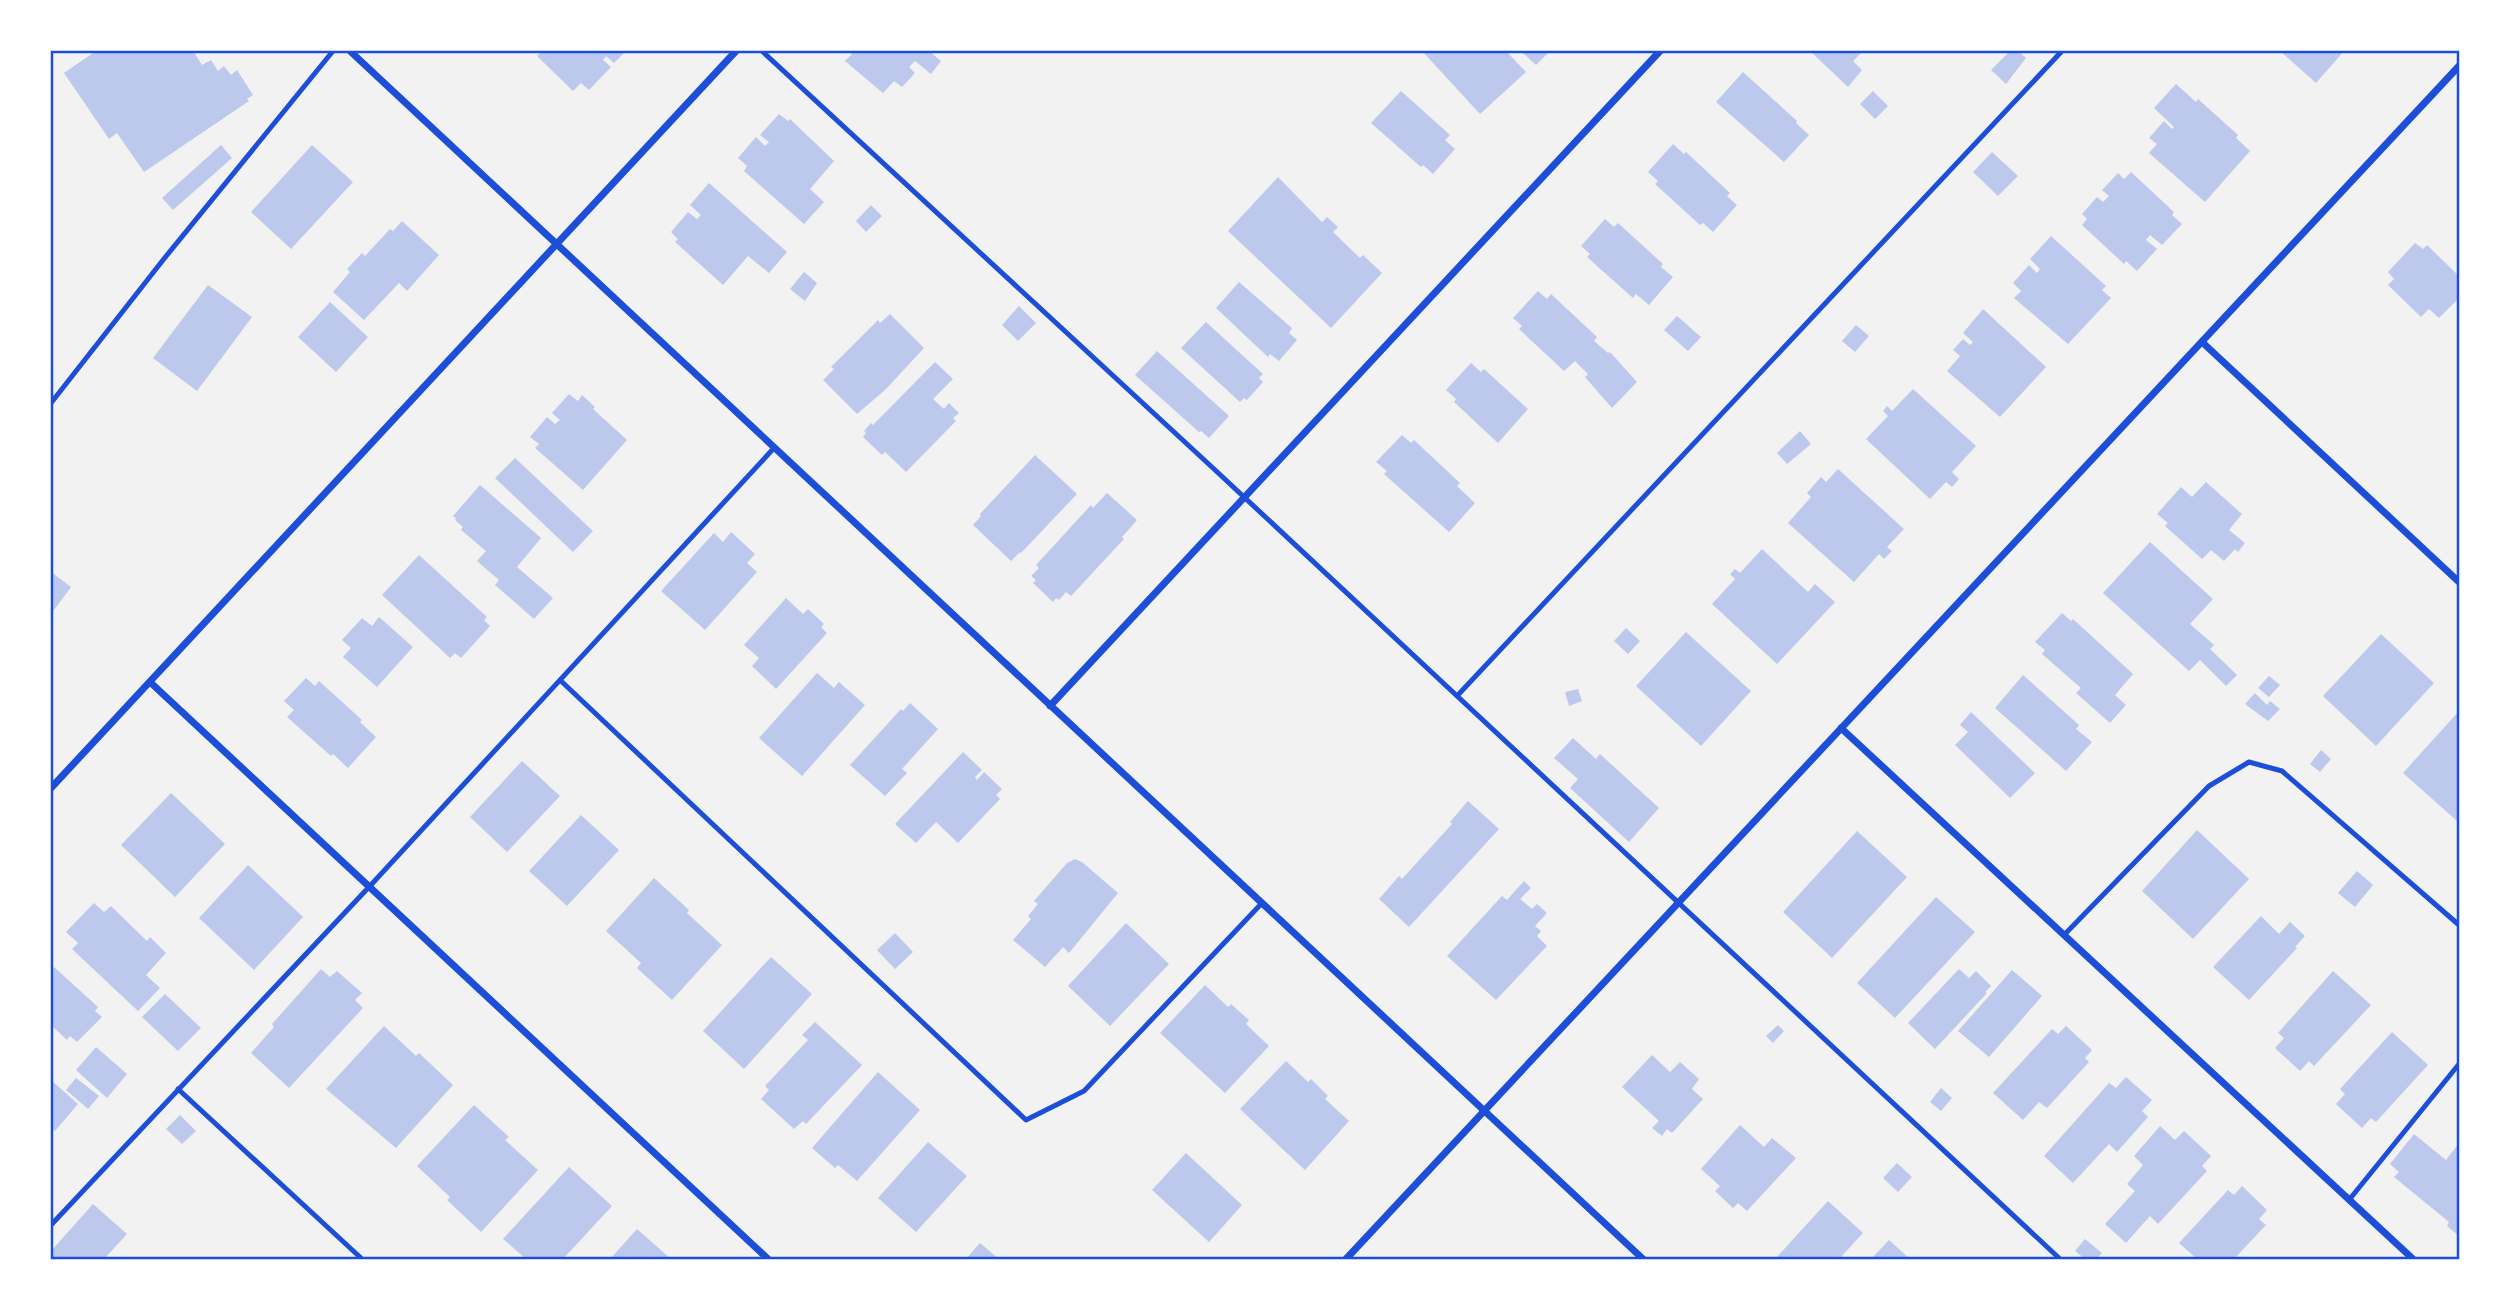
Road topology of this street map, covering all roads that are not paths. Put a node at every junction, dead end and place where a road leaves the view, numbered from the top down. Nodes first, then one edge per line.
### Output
1 (333, 51) edge
2 (350, 51) edge
3 (736, 51) edge
4 (762, 51) edge
5 (1660, 51) edge
6 (2062, 51) edge
7 (2459, 66) edge
8 (556, 244) junction
9 (2202, 342) junction
10 (51, 403) edge
11 (774, 448) junction
12 (1245, 497) junction
13 (2459, 582) edge
14 (560, 680) junction
15 (150, 682) junction
16 (1457, 696) junction
17 (1050, 706) junction
18 (1841, 728) junction
19 (51, 788) edge
20 (369, 887) junction
21 (1262, 903) junction
22 (1678, 903) junction
23 (2459, 925) edge
24 (2064, 935) junction
25 (2459, 1064) edge
26 (178, 1090) junction
27 (1484, 1111) junction
28 (2349, 1200) junction
29 (51, 1225) edge
30 (362, 1259) edge
31 (768, 1259) edge
32 (1346, 1259) edge
33 (1643, 1259) edge
34 (2060, 1259) edge
35 (2413, 1259) edge

1 - 10 lane
2 - 8 street
3 - 8 street
4 - 12 lane
5 - 12 street
6 - 16 lane
7 - 9 street
8 - 11 street
8 - 15 street
9 - 13 street
9 - 18 street
11 - 14 lane
11 - 17 street
12 - 16 lane
12 - 17 street
14 - 20 lane
14 - 21 lane
15 - 19 street
15 - 20 street
16 - 22 lane
17 - 21 street
18 - 22 street
18 - 24 street
20 - 26 lane
20 - 31 street
21 - 27 street
22 - 27 street
22 - 34 lane
23 - 24 lane
24 - 28 street
25 - 28 lane
26 - 29 lane
26 - 30 lane
27 - 32 street
27 - 33 street
28 - 35 street

